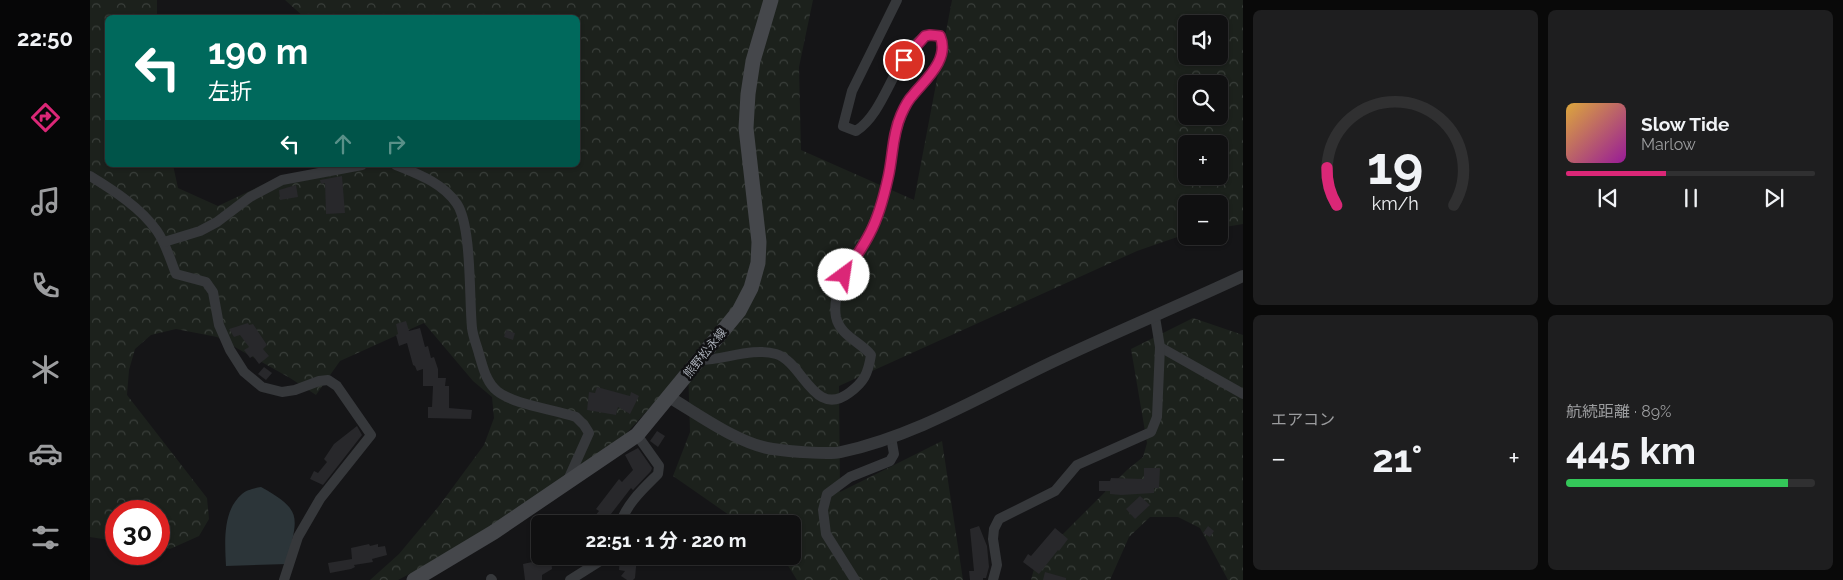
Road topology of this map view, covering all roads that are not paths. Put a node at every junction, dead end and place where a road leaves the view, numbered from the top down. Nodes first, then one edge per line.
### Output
1 (771, 0) edge
2 (898, 0) edge
3 (351, 167) edge
4 (401, 167) edge
5 (90, 176) edge
6 (164, 242) junction
7 (1243, 276) edge
8 (1155, 317) junction
9 (1160, 347) junction
10 (700, 360) junction
11 (1243, 394) edge
12 (669, 397) junction
13 (637, 435) junction
14 (891, 437) junction
15 (566, 483) junction
16 (623, 515) edge
17 (594, 565) edge
18 (284, 580) edge
19 (414, 580) edge
20 (570, 580) edge
21 (855, 580) edge
22 (993, 580) edge

1 - 10 main road, 熊野松永線
2 - 10 street
3 - 6 street
4 - 15 street
5 - 6 street
6 - 18 street
7 - 8 street
8 - 9 street
8 - 14 street
9 - 11 street
9 - 22 street
10 - 12 main road, 熊野松永線
12 - 13 main road, 熊野松永線
12 - 14 street
13 - 15 main road, 熊野松永線
13 - 16 street
14 - 21 street
15 - 19 main road, 熊野松永線
17 - 20 street

